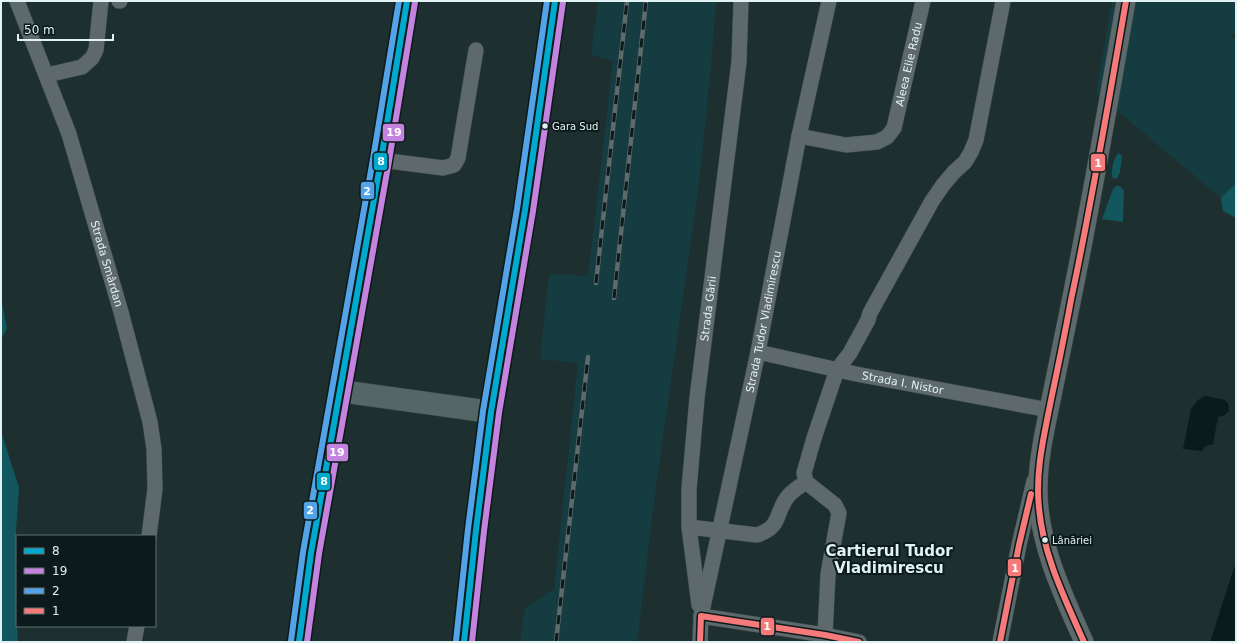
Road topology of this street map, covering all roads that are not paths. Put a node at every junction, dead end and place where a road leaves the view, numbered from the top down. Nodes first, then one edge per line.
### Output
1 (17, 1) edge
2 (101, 1) edge
3 (407, 1) edge
4 (555, 1) edge
5 (741, 1) edge
6 (829, 1) edge
7 (923, 1) edge
8 (1003, 1) edge
9 (1126, 1) edge
10 (476, 50) dead end
11 (47, 75) junction
12 (799, 136) junction
13 (381, 160) junction
14 (758, 352) junction
15 (837, 370) junction
16 (340, 392) junction
17 (1049, 410) junction
18 (491, 412) junction
19 (1042, 445) junction
20 (806, 482) junction
21 (689, 527) junction
22 (719, 530) junction
23 (149, 535) edge
24 (701, 616) junction
25 (137, 627) edge
26 (825, 635) junction
27 (134, 642) edge
28 (299, 642) edge
29 (464, 642) edge
30 (700, 642) edge
31 (859, 642) edge
32 (1000, 642) edge
33 (1084, 642) edge

1 - 11 street, Strada Smârdan
2 - 11 street
3 - 13 main road
4 - 18 main road
5 - 21 street, Strada Gării
6 - 12 street, Strada Tudor Vladimirescu
7 - 12 street, Aleea Elie Radu
8 - 15 street
9 - 17 street
10 - 13 street
11 - 23 street, Strada Smârdan
12 - 14 street, Strada Tudor Vladimirescu
13 - 16 main road
14 - 15 street, Strada I. Nistor
14 - 22 street, Strada Tudor Vladimirescu
15 - 17 street, Strada I. Nistor
15 - 20 street
16 - 18 main road
16 - 28 main road
17 - 19 street
18 - 29 main road
19 - 32 street
19 - 33 street
20 - 22 street
20 - 26 street
21 - 22 street
21 - 24 street, Strada Gării
22 - 24 street, Strada Tudor Vladimirescu
24 - 26 street
24 - 30 street, Strada Tudor Vladimirescu
25 - 27 street
26 - 31 street

